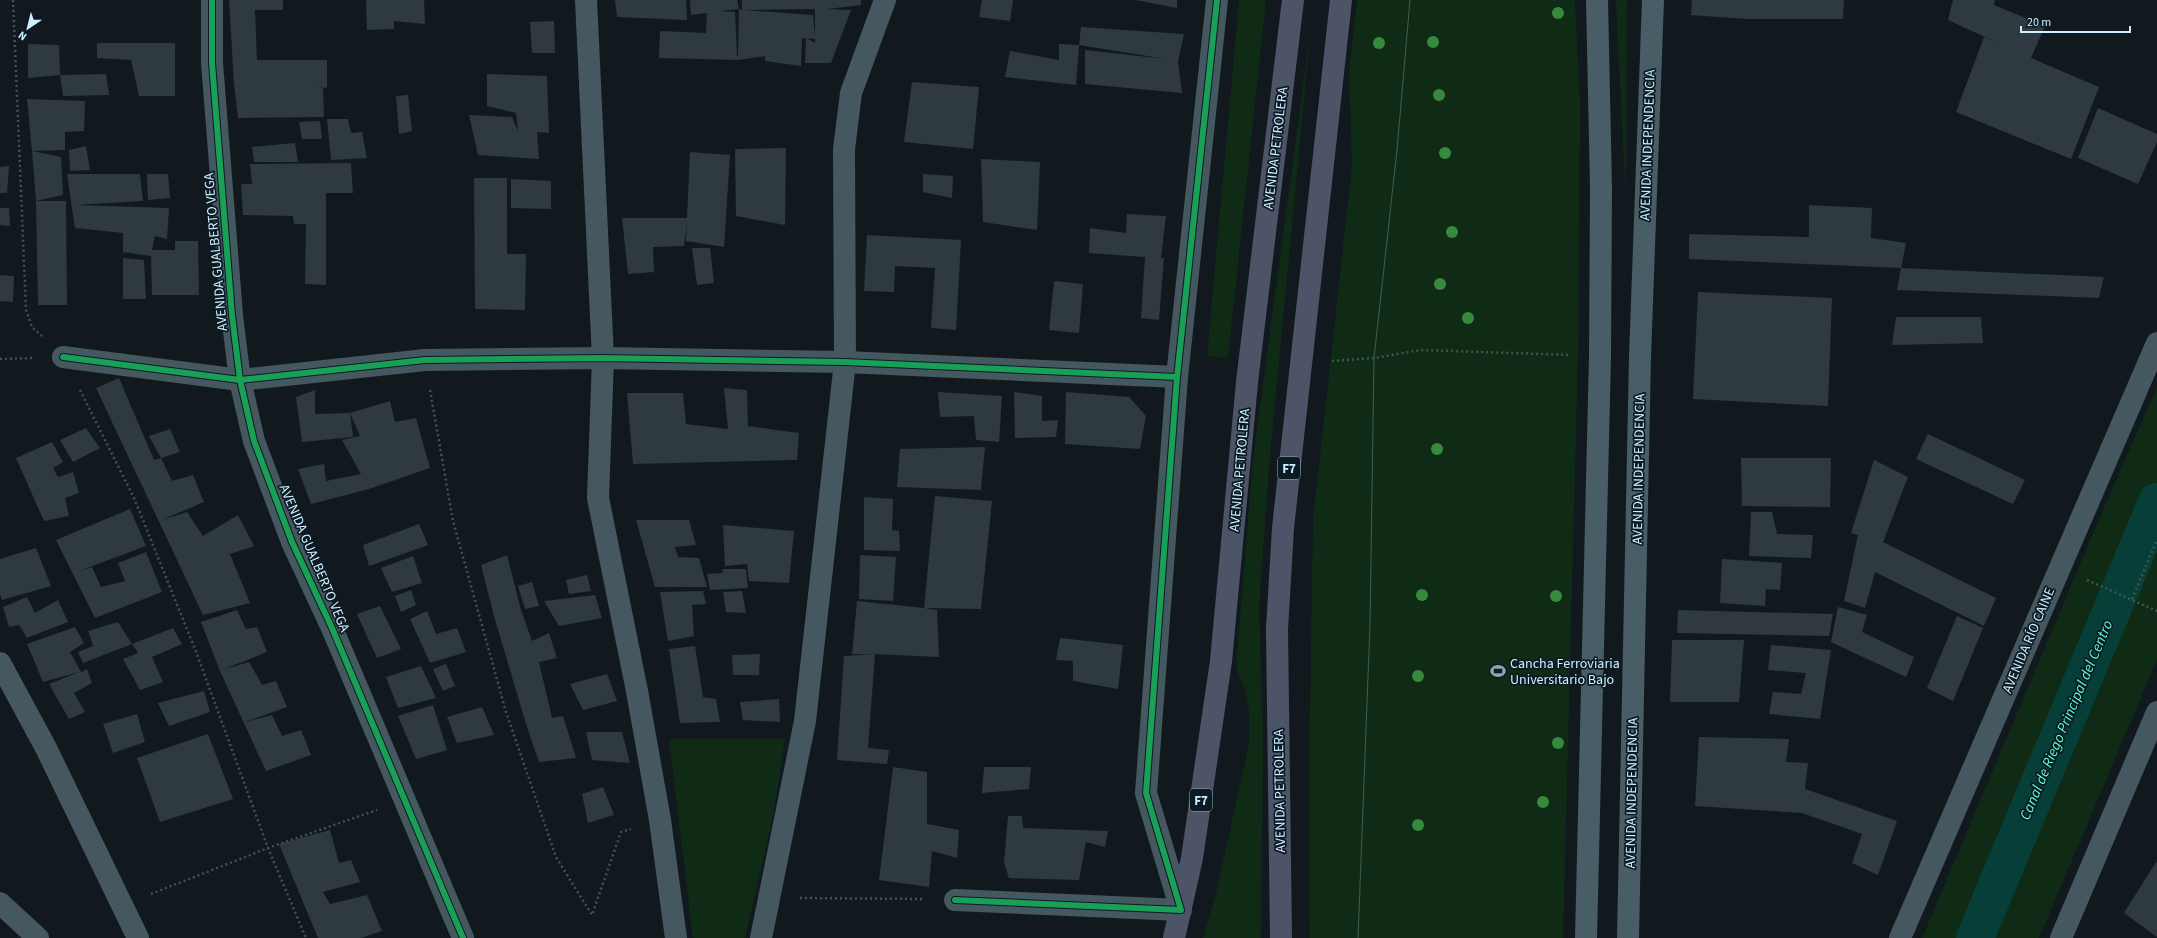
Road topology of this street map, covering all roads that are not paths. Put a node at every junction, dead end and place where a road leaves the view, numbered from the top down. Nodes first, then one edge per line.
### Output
1 (212, 0) edge
2 (586, 0) edge
3 (885, 0) edge
4 (1217, 0) edge
5 (1293, 0) edge
6 (1341, 0) edge
7 (1597, 0) edge
8 (1653, 0) edge
9 (2157, 343) edge
10 (63, 358) road end
11 (603, 358) junction
12 (845, 362) junction
13 (1177, 377) junction
14 (240, 380) junction
15 (0, 664) edge
16 (2157, 712) edge
17 (955, 900) road end
18 (0, 903) edge
19 (1181, 910) junction
20 (38, 938) edge
21 (138, 938) edge
22 (463, 938) edge
23 (676, 938) edge
24 (761, 938) edge
25 (1174, 938) edge
26 (1281, 938) edge
27 (1586, 938) edge
28 (1628, 938) edge
29 (1900, 938) edge
30 (2061, 938) edge

1 - 14 street, AVENIDA GUALBERTO VEGA
2 - 11 street
3 - 12 street
4 - 13 street
5 - 19 highway, AVENIDA PETROLERA / F7
6 - 26 highway, AVENIDA PETROLERA / F7
7 - 27 main road
8 - 28 main road, AVENIDA INDEPENDENCIA
9 - 29 street, AVENIDA RÍO CAINE
10 - 14 street
11 - 12 street
11 - 14 street
11 - 23 street
12 - 13 street
12 - 24 street
13 - 19 street
14 - 22 street, AVENIDA GUALBERTO VEGA
15 - 21 street
16 - 30 street
17 - 19 street
18 - 20 street
19 - 25 highway, AVENIDA PETROLERA / F7

